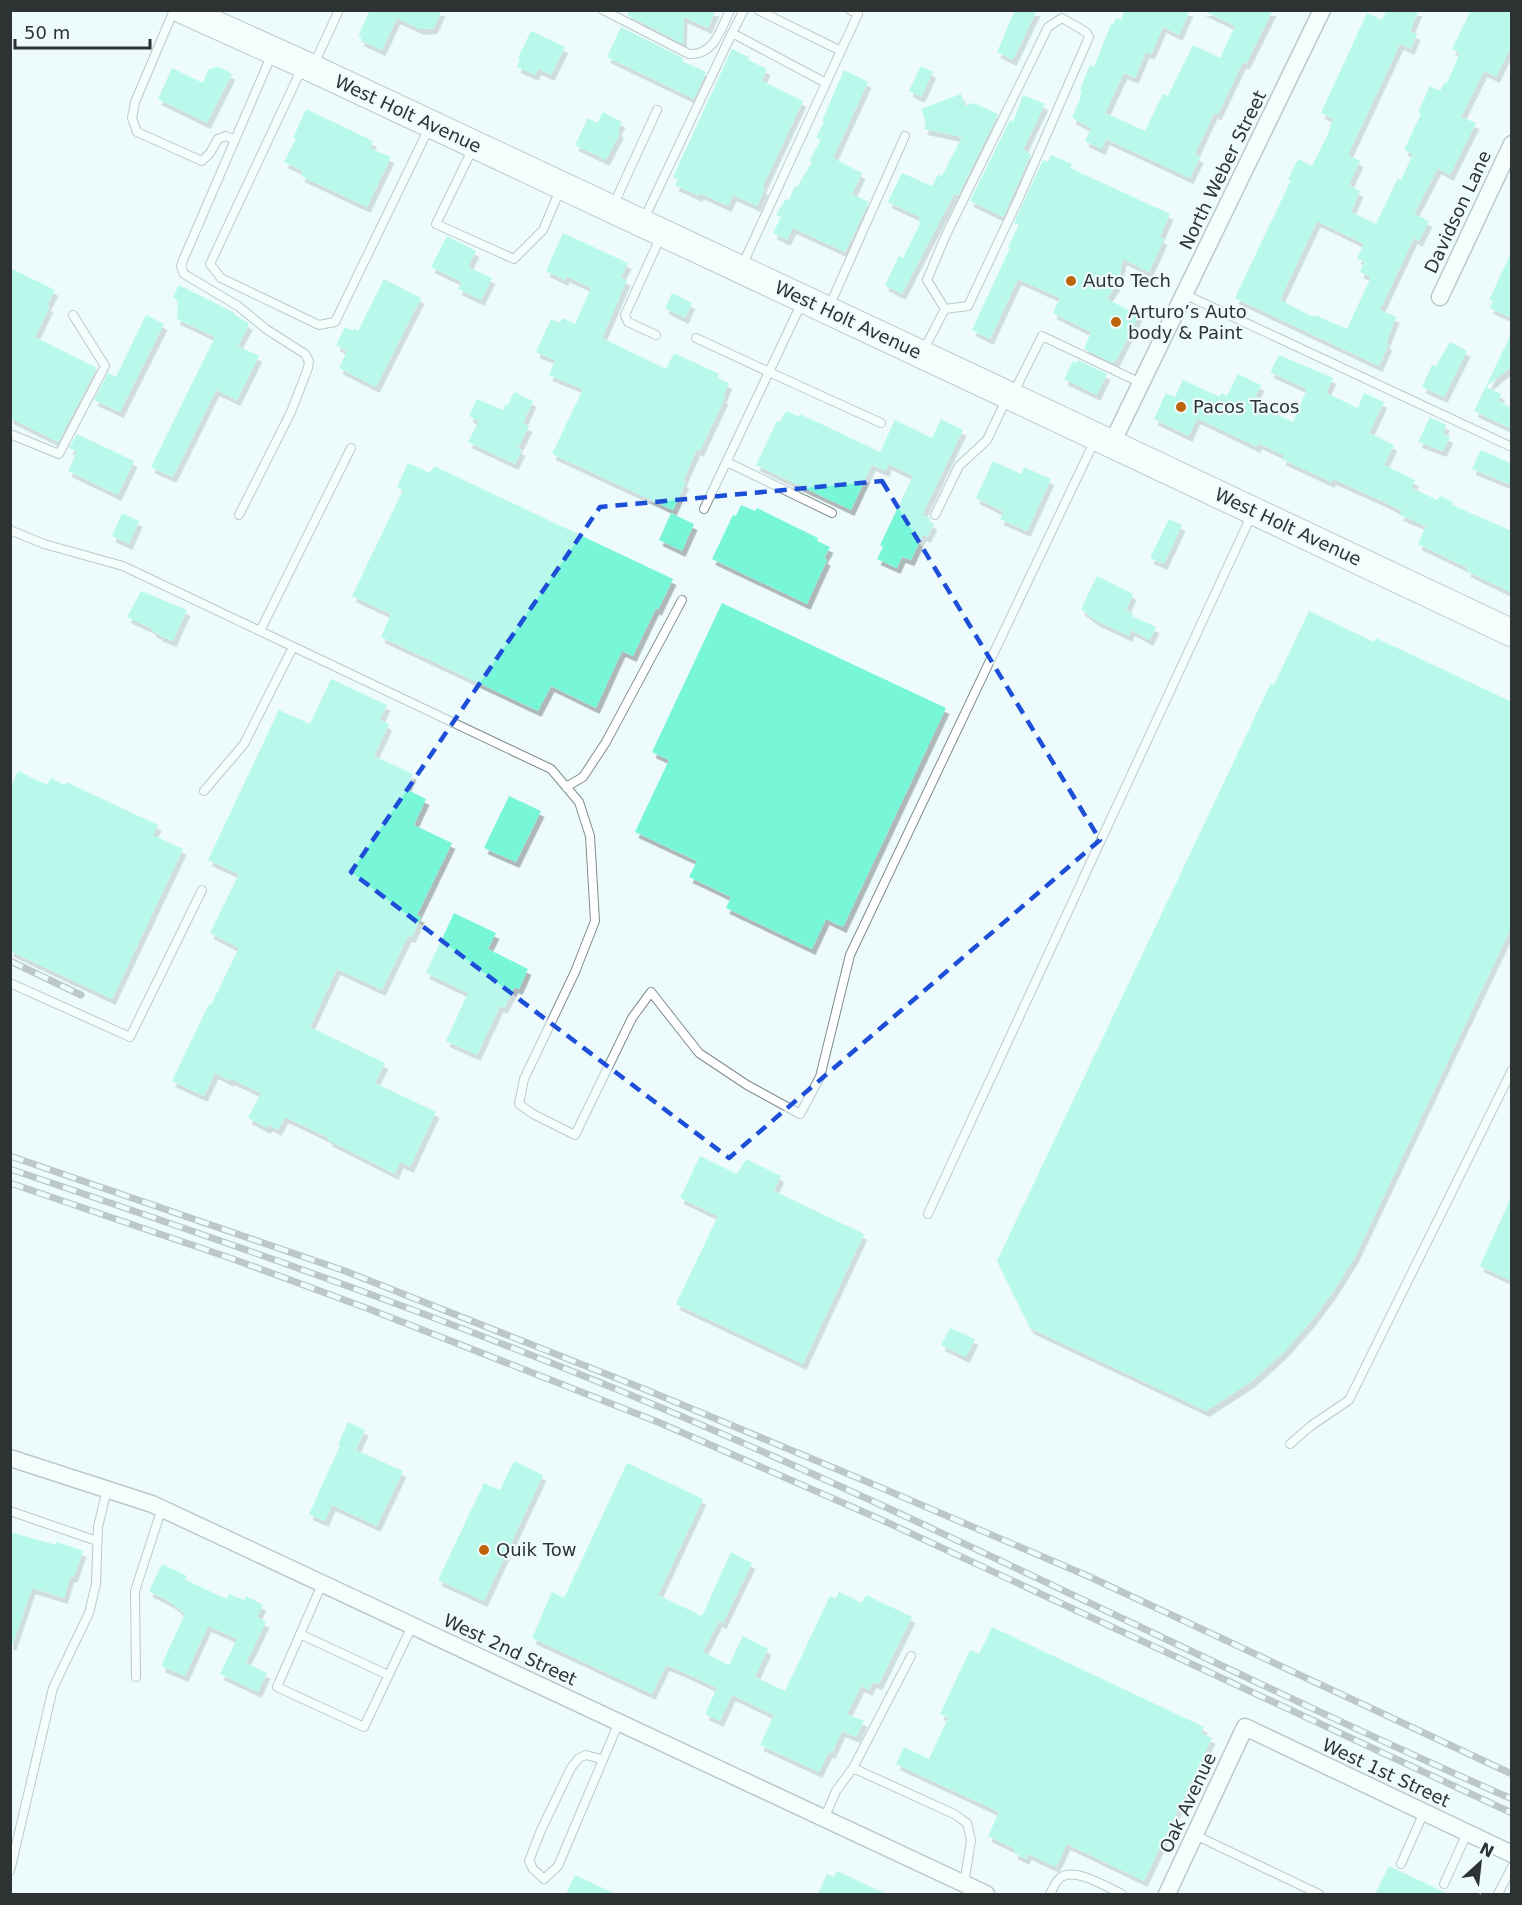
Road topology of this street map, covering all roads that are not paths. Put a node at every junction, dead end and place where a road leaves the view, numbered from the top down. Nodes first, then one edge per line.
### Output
1 (174, 10) edge
2 (183, 10) edge
3 (339, 10) edge
4 (603, 10) edge
5 (730, 10) edge
6 (744, 10) edge
7 (758, 10) edge
8 (1320, 11) edge
9 (854, 12) edge
10 (732, 33) junction
11 (274, 51) junction
12 (841, 51) junction
13 (308, 67) junction
14 (826, 83) junction
15 (657, 110) dead end
16 (430, 124) junction
17 (905, 136) dead end
18 (235, 140) junction
19 (1512, 144) edge
20 (474, 145) junction
21 (562, 186) junction
22 (611, 209) junction
23 (652, 228) junction
24 (741, 270) junction
25 (1184, 294) junction
26 (1440, 297) dead end
27 (803, 299) junction
28 (945, 309) junction
29 (828, 310) junction
30 (73, 315) dead end
31 (656, 335) dead end
32 (696, 338) dead end
33 (921, 354) junction
34 (769, 372) junction
35 (1141, 383) junction
36 (1010, 396) junction
37 (881, 423) dead end
38 (10, 434) edge
39 (1104, 440) junction
40 (1512, 447) edge
41 (351, 448) dead end
42 (727, 462) junction
43 (704, 509) dead end
44 (1253, 510) junction
45 (832, 513) dead end
46 (239, 515) dead end
47 (935, 515) dead end
48 (10, 530) edge
49 (682, 600) dead end
50 (260, 631) junction
51 (1512, 633) edge
52 (293, 647) junction
53 (566, 787) junction
54 (204, 791) dead end
55 (202, 890) dead end
56 (10, 983) edge
57 (1512, 1070) edge
58 (928, 1214) dead end
59 (1290, 1444) dead end
60 (10, 1458) edge
61 (107, 1489) junction
62 (162, 1509) junction
63 (10, 1511) edge
64 (98, 1541) junction
65 (322, 1584) junction
66 (412, 1626) junction
67 (300, 1634) junction
68 (911, 1656) dead end
69 (388, 1675) junction
70 (136, 1677) dead end
71 (619, 1722) junction
72 (1245, 1727) joint
73 (601, 1759) junction
74 (853, 1768) junction
75 (1424, 1812) junction
76 (824, 1819) junction
77 (1467, 1833) junction
78 (1195, 1835) junction
79 (1512, 1854) edge
80 (1401, 1864) dead end
81 (1512, 1867) edge
82 (10, 1871) edge
83 (964, 1884) junction
84 (1444, 1884) dead end
85 (986, 1894) edge
86 (1050, 1894) edge
87 (1122, 1894) edge
88 (1167, 1894) edge
89 (1319, 1894) edge
90 (1498, 1894) edge

1 - 18 lane
2 - 11 main road, West Holt Avenue
3 - 13 lane
4 - 5 lane
6 - 10 lane
7 - 12 lane
8 - 25 street, North Weber Street
9 - 12 lane
10 - 14 lane
10 - 23 lane
11 - 13 main road, West Holt Avenue
11 - 18 lane
12 - 14 lane
13 - 16 main road, West Holt Avenue
13 - 16 lane
14 - 24 lane
15 - 22 lane
16 - 20 main road, West Holt Avenue
17 - 29 lane
18 - 46 lane
19 - 26 street, Davidson Lane
20 - 21 main road, West Holt Avenue
20 - 21 lane
21 - 22 main road, West Holt Avenue
22 - 23 main road, West Holt Avenue
23 - 24 main road, West Holt Avenue
23 - 31 lane
24 - 27 main road, West Holt Avenue
25 - 35 street, North Weber Street
25 - 40 lane
27 - 29 main road, West Holt Avenue
27 - 34 lane
28 - 28 lane
28 - 33 lane
29 - 33 main road, West Holt Avenue
30 - 38 lane
32 - 34 lane
33 - 36 main road, West Holt Avenue
34 - 37 lane
34 - 42 lane
35 - 36 lane
35 - 39 street, North Weber Street
36 - 39 main road, West Holt Avenue
36 - 47 lane
39 - 44 main road, West Holt Avenue
39 - 53 lane
41 - 50 lane
42 - 43 lane
42 - 45 lane
44 - 51 main road, West Holt Avenue
44 - 58 lane
48 - 50 lane
49 - 53 lane
50 - 52 lane
52 - 53 lane
52 - 54 lane
55 - 56 lane
57 - 59 lane
60 - 61 street, West 2nd Street
61 - 62 street, West 2nd Street
61 - 64 lane
62 - 65 street, West 2nd Street
62 - 70 lane
63 - 64 lane
64 - 82 lane
65 - 66 street, West 2nd Street
65 - 67 lane
66 - 69 lane
66 - 71 street, West 2nd Street
67 - 69 lane
67 - 69 lane
68 - 74 lane
71 - 73 lane
71 - 76 street, West 2nd Street
72 - 75 street, West 1st Street
72 - 78 street, Oak Avenue
73 - 73 lane
74 - 76 lane
74 - 83 lane
75 - 77 street, West 1st Street
75 - 80 lane
76 - 83 street, West 2nd Street
77 - 79 street, West 1st Street
77 - 84 lane
78 - 88 street, Oak Avenue
78 - 89 lane
81 - 90 lane
83 - 85 street, West 2nd Street
86 - 87 lane

